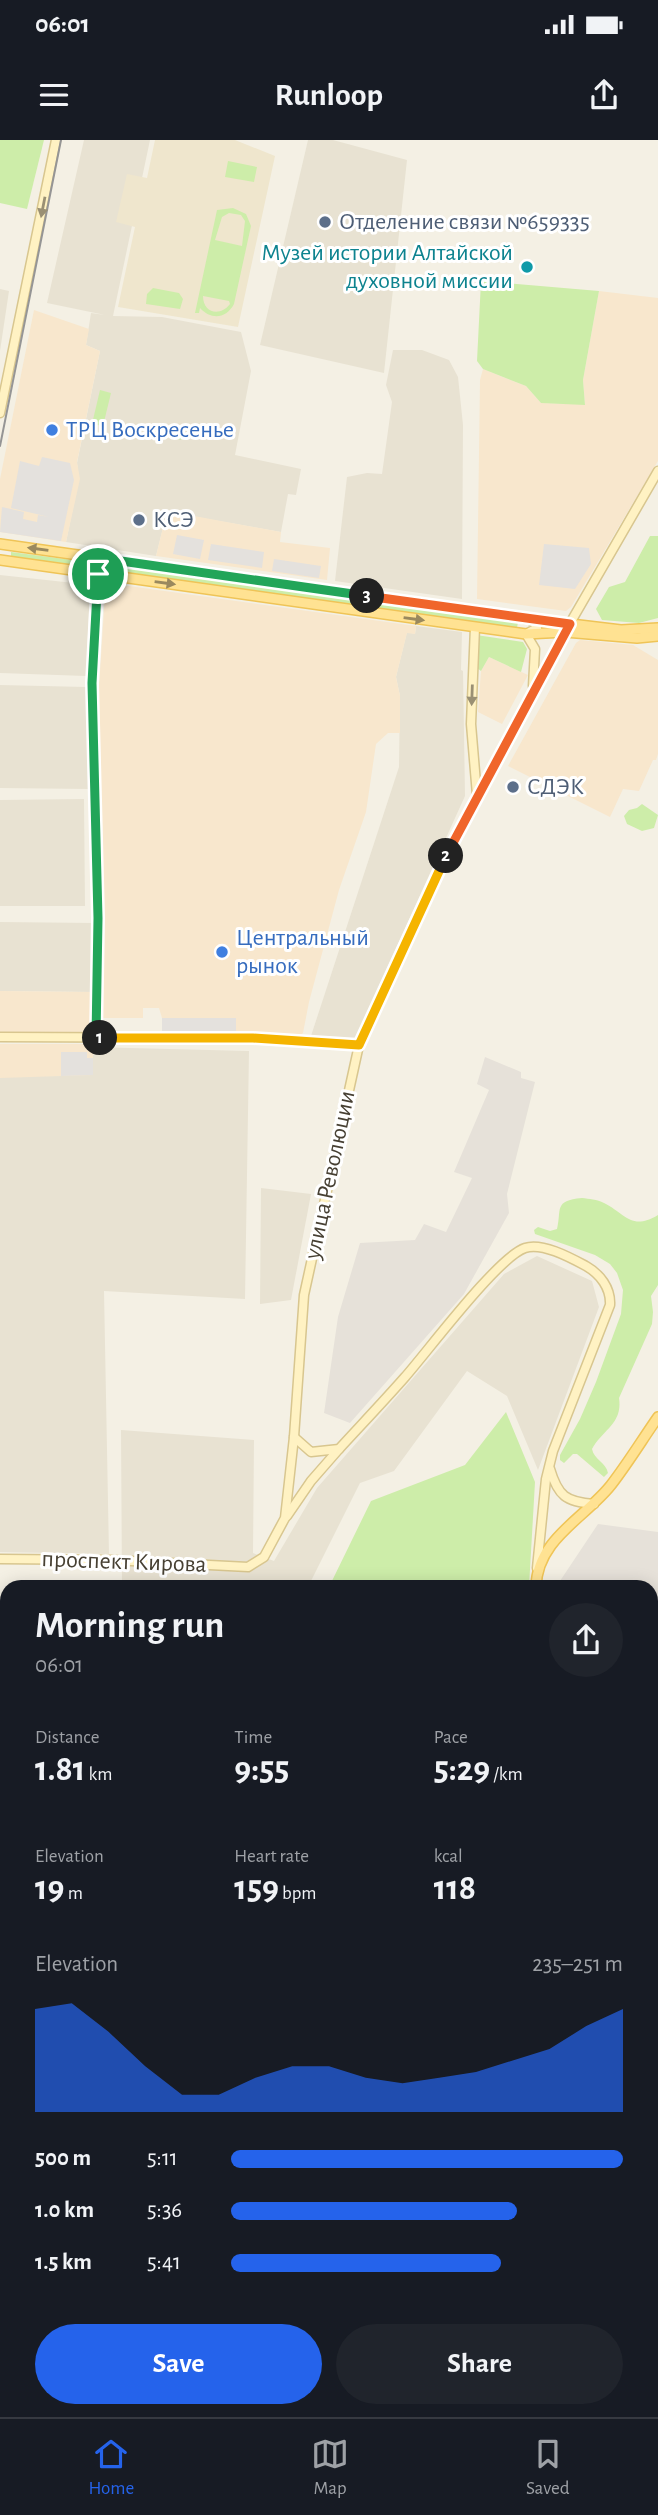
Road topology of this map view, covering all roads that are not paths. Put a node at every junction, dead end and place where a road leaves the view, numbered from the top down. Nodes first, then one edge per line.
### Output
1 (56, 140) edge
2 (0, 413) edge
3 (658, 471) edge
4 (0, 544) edge
5 (100, 558) junction
6 (0, 560) edge
7 (98, 574) junction
8 (529, 619) junction
9 (475, 627) junction
10 (567, 628) junction
11 (658, 628) edge
12 (526, 634) junction
13 (658, 636) edge
14 (532, 692) junction
15 (478, 796) junction
16 (0, 1037) edge
17 (96, 1038) junction
18 (359, 1045) junction
19 (658, 1417) edge
20 (294, 1437) junction
21 (339, 1449) junction
22 (549, 1467) junction
23 (594, 1503) junction
24 (285, 1518) junction
25 (0, 1559) edge
26 (248, 1567) joint
27 (536, 1576) junction
28 (536, 1580) edge

1 -> 2 main road
3 - 10 main road, улица Революции
5 -> 4 main road
5 - 7 main road
5 - 8 main road
6 - 7 main road
7 -> 9 main road
7 - 17 main road
8 - 10 main road
8 - 12 main road
9 - 12 main road
9 -> 15 main road
10 - 11 main road
10 - 12 main road
10 - 13 main road
10 - 14 main road, улица Революции
12 - 14 main road
14 - 15 main road, улица Революции
15 - 18 main road, улица Революции
16 - 17 main road
17 - 18 main road
18 - 20 main road, улица Революции
19 - 23 main road
20 - 21 main road
20 - 24 main road, улица Революции
21 - 22 main road
21 - 24 main road
22 - 23 main road
22 - 27 main road
23 - 27 main road
24 - 26 main road, улица Революции
25 - 26 main road, проспект Кирова
27 - 28 main road

